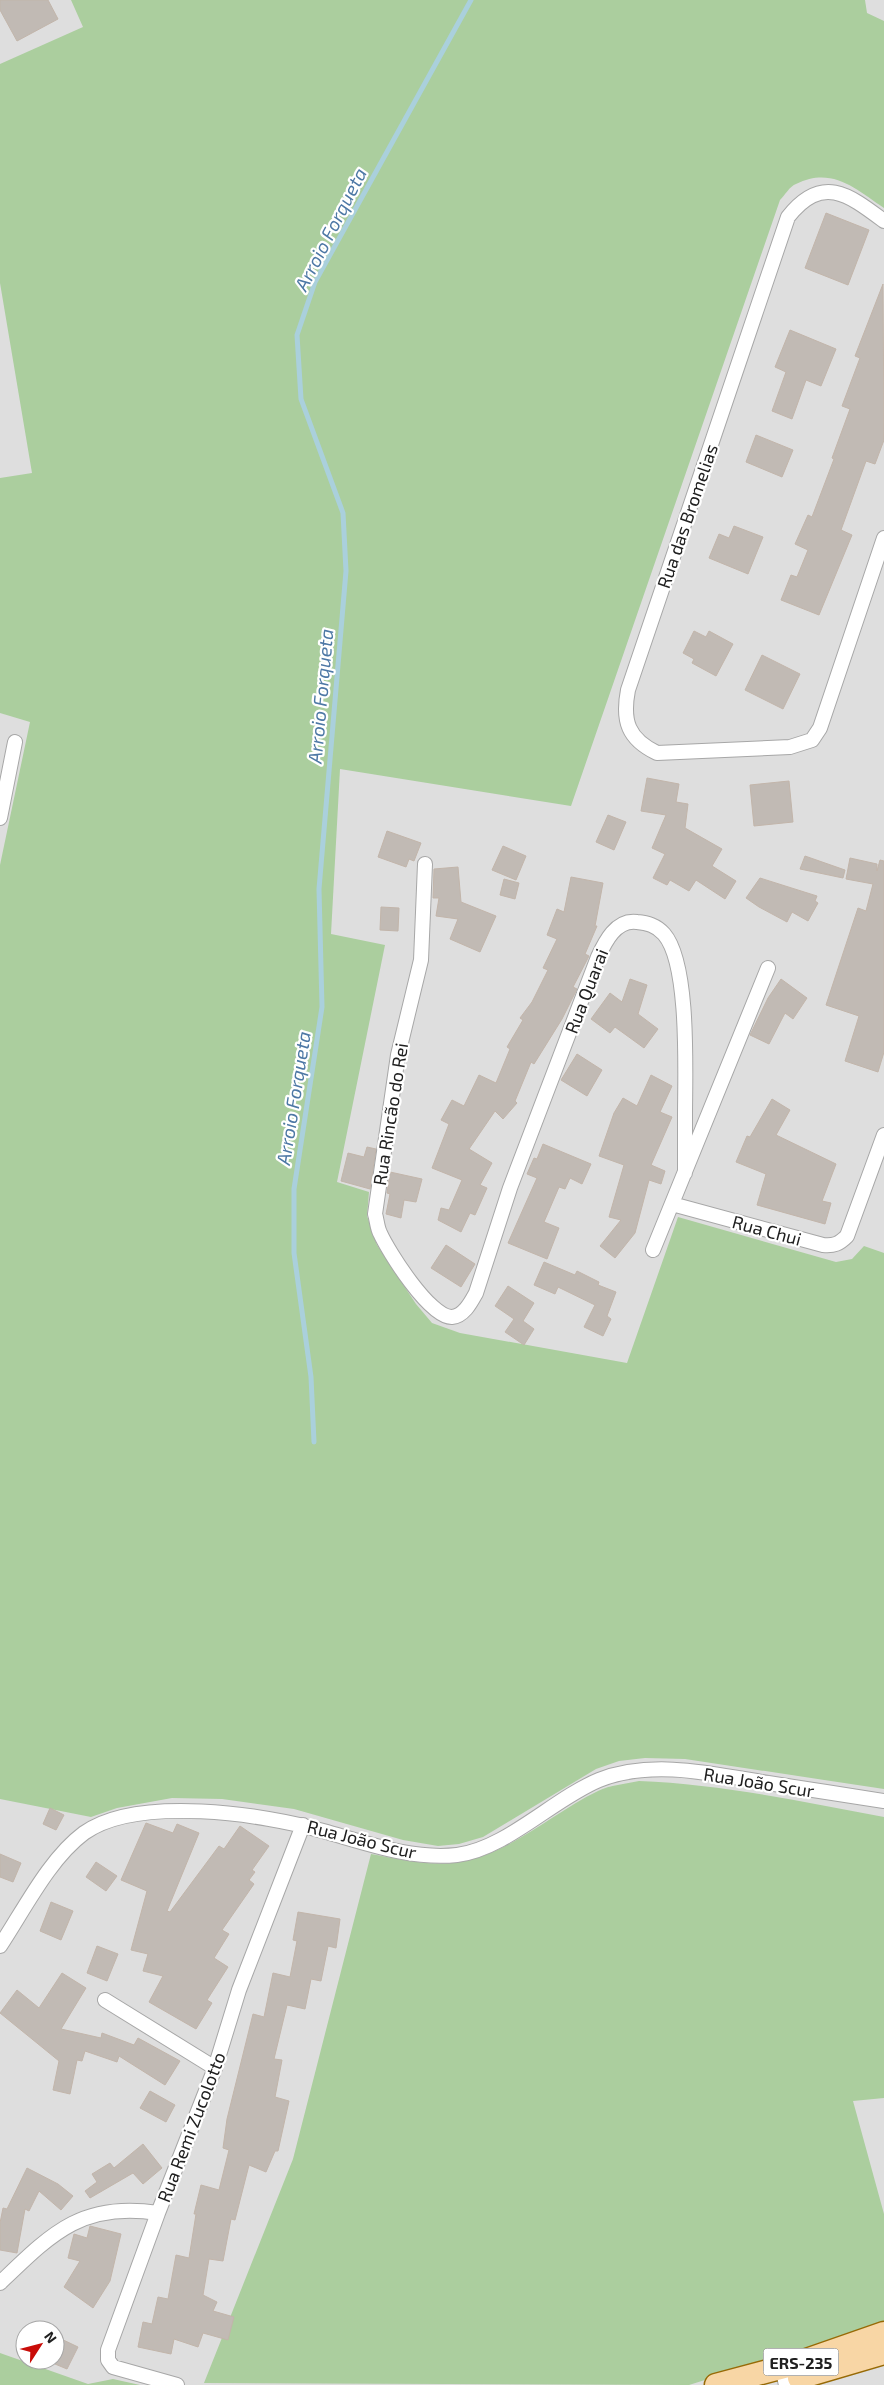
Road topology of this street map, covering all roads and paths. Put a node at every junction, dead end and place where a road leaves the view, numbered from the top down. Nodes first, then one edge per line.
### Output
1 (884, 221) edge
2 (884, 538) edge
3 (16, 742) dead end
4 (0, 818) edge
5 (425, 864) dead end
6 (768, 968) dead end
7 (884, 1135) edge
8 (685, 1173) junction
9 (672, 1204) junction
10 (653, 1250) dead end
11 (469, 1306) joint
12 (884, 1801) edge
13 (302, 1825) junction
14 (0, 1946) edge
15 (105, 2000) dead end
16 (215, 2068) junction
17 (158, 2213) junction
18 (0, 2282) edge
19 (884, 2333) edge
20 (884, 2353) edge
21 (782, 2380) edge
22 (177, 2385) edge
23 (716, 2385) edge

1 - 2 street, Rua das Bromelias
3 - 4 street
5 - 11 street, Rua Rincão do Rei
6 - 8 street
7 - 9 street, Rua Chui
8 - 9 street
8 - 11 street, Rua Quarai
9 - 10 street
12 - 13 street, Rua João Scur
13 - 14 street, Rua João Scur
13 - 16 street, Rua Remi Zucolotto
15 - 16 street
16 - 17 street, Rua Remi Zucolotto
17 - 18 street
17 - 22 street, Rua Remi Zucolotto
19 - 21 main road, ERS-235
20 - 21 main road, ERS-235
21 - 23 main road, ERS-235

